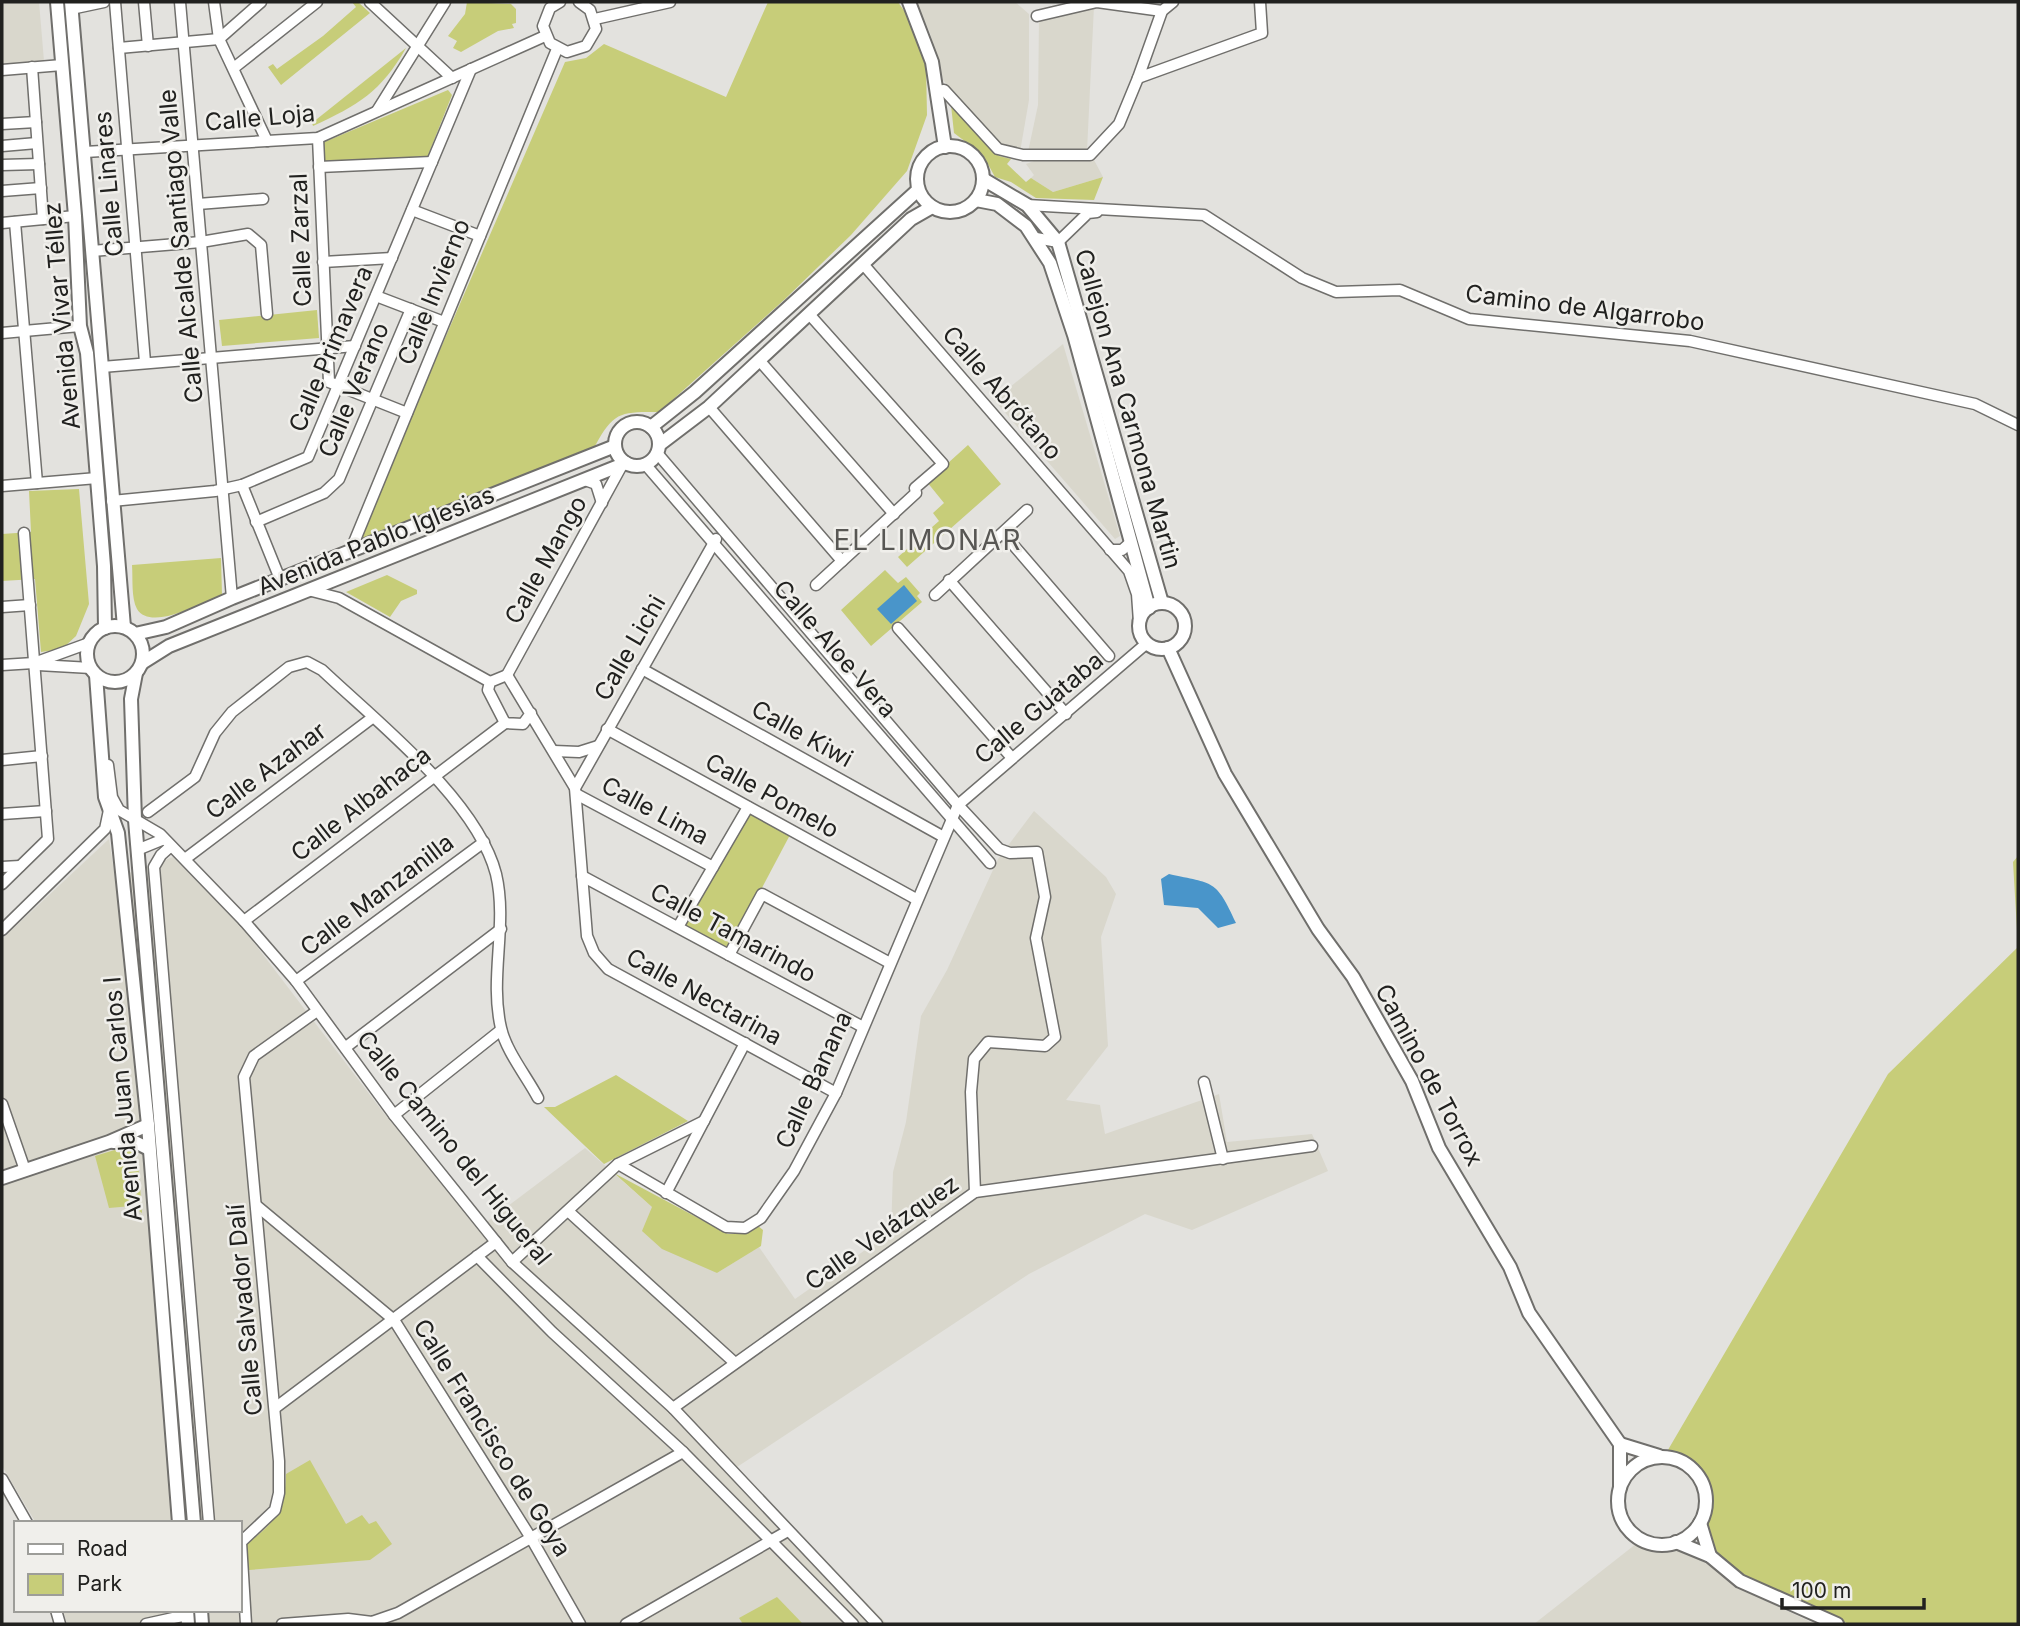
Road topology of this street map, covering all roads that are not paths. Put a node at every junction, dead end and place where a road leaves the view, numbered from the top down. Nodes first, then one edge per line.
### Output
1 (57, 2) edge
2 (101, 2) edge
3 (115, 2) edge
4 (144, 2) edge
5 (180, 2) edge
6 (214, 2) edge
7 (261, 2) edge
8 (317, 2) edge
9 (445, 2) edge
10 (560, 2) edge
11 (579, 2) edge
12 (670, 2) edge
13 (909, 2) edge
14 (1173, 2) edge
15 (1260, 2) edge
16 (375, 4) edge
17 (71, 5) edge
18 (546, 5) edge
19 (1162, 11) junction
20 (1037, 16) dead end
21 (595, 19) junction
22 (545, 36) junction
23 (219, 39) junction
24 (183, 44) junction
25 (148, 46) junction
26 (419, 46) junction
27 (119, 48) junction
28 (557, 49) junction
29 (62, 65) junction
30 (32, 67) junction
31 (234, 67) junction
32 (471, 69) junction
33 (2, 70) edge
34 (452, 78) junction
35 (1138, 78) junction
36 (937, 91) junction
37 (376, 112) junction
38 (36, 122) junction
39 (2, 124) edge
40 (318, 138) junction
41 (267, 141) junction
42 (37, 143) junction
43 (193, 145) junction
44 (2, 146) edge
45 (945, 147) junction
46 (127, 149) junction
47 (85, 152) junction
48 (432, 162) junction
49 (39, 164) junction
50 (2, 165) edge
51 (319, 167) junction
52 (983, 179) junction
53 (41, 188) junction
54 (918, 190) junction
55 (2, 191) edge
56 (263, 199) dead end
57 (976, 200) junction
58 (198, 204) junction
59 (1027, 205) junction
60 (932, 207) junction
61 (1118, 209) junction
62 (412, 210) junction
63 (75, 216) junction
64 (43, 219) junction
65 (15, 222) junction
66 (2, 223) edge
67 (480, 236) junction
68 (1036, 238) junction
69 (201, 242) junction
70 (1058, 242) junction
71 (135, 247) junction
72 (93, 251) junction
73 (392, 258) junction
74 (323, 262) junction
75 (863, 264) junction
76 (376, 296) junction
77 (411, 309) junction
78 (267, 314) dead end
79 (809, 314) junction
80 (444, 323) junction
81 (80, 326) junction
82 (24, 331) junction
83 (2, 333) edge
84 (326, 346) junction
85 (355, 346) junction
86 (213, 355) junction
87 (759, 360) junction
88 (145, 362) junction
89 (102, 367) junction
90 (339, 384) junction
91 (374, 399) junction
92 (709, 407) junction
93 (407, 413) junction
94 (2018, 425) edge
95 (651, 427) junction
96 (615, 446) junction
97 (658, 449) junction
98 (645, 464) junction
99 (624, 465) junction
100 (97, 478) junction
101 (585, 480) junction
102 (37, 483) junction
103 (242, 485) junction
104 (2, 486) edge
105 (223, 487) junction
106 (112, 501) junction
107 (602, 503) junction
108 (1027, 510) dead end
109 (894, 514) junction
110 (257, 522) junction
111 (720, 528) junction
112 (24, 533) dead end
113 (1003, 533) junction
114 (714, 542) junction
115 (1131, 542) junction
116 (1110, 550) junction
117 (350, 552) junction
118 (842, 562) junction
119 (338, 578) junction
120 (280, 579) junction
121 (949, 580) junction
122 (816, 585) dead end
123 (308, 590) junction
124 (935, 594) dead end
125 (232, 598) junction
126 (339, 598) junction
127 (1162, 603) junction
128 (30, 605) junction
129 (2, 607) edge
130 (1149, 608) junction
131 (1139, 622) junction
132 (105, 628) junction
133 (898, 628) dead end
134 (130, 631) junction
135 (89, 643) junction
136 (1146, 643) junction
137 (1168, 648) junction
138 (1109, 656) dead end
139 (34, 663) junction
140 (2, 665) edge
141 (139, 668) junction
142 (642, 669) junction
143 (93, 672) junction
144 (507, 675) junction
145 (490, 682) junction
146 (531, 713) junction
147 (1066, 714) junction
148 (372, 718) junction
149 (505, 723) junction
150 (607, 729) junction
151 (598, 746) junction
152 (102, 751) junction
153 (554, 751) junction
154 (42, 756) junction
155 (1012, 758) junction
156 (2, 760) edge
157 (433, 775) junction
158 (575, 791) junction
159 (135, 802) junction
160 (958, 805) junction
161 (748, 807) junction
162 (109, 810) junction
163 (46, 811) junction
164 (148, 812) junction
165 (2, 814) edge
166 (952, 817) junction
167 (135, 820) junction
168 (942, 836) junction
169 (165, 840) junction
170 (484, 842) junction
171 (137, 850) junction
172 (185, 859) junction
173 (990, 863) dead end
174 (20, 866) junction
175 (2, 867) edge
176 (713, 867) junction
177 (582, 876) junction
178 (2, 884) edge
179 (916, 899) junction
180 (244, 921) junction
181 (678, 927) junction
182 (500, 929) junction
183 (2, 930) edge
184 (729, 955) junction
185 (890, 964) junction
186 (296, 981) junction
187 (317, 1011) junction
188 (863, 1027) junction
189 (501, 1030) junction
190 (745, 1043) junction
191 (346, 1047) junction
192 (1205, 1082) dead end
193 (836, 1093) junction
194 (538, 1098) dead end
195 (2, 1104) edge
196 (394, 1115) junction
197 (704, 1121) junction
198 (148, 1125) junction
199 (109, 1142) junction
200 (1312, 1146) dead end
201 (149, 1149) junction
202 (1223, 1159) junction
203 (618, 1164) junction
204 (25, 1170) junction
205 (2, 1178) edge
206 (975, 1192) junction
207 (666, 1194) junction
208 (257, 1206) junction
209 (568, 1210) junction
210 (496, 1242) junction
211 (477, 1256) junction
212 (512, 1262) junction
213 (394, 1320) junction
214 (735, 1363) junction
215 (275, 1408) junction
216 (673, 1408) junction
217 (1620, 1444) junction
218 (683, 1452) junction
219 (1663, 1457) junction
220 (2, 1479) edge
221 (1620, 1487) junction
222 (26, 1521) edge
223 (179, 1521) edge
224 (194, 1521) edge
225 (209, 1521) edge
226 (1700, 1523) junction
227 (786, 1532) junction
228 (531, 1538) junction
229 (242, 1541) edge
230 (772, 1542) junction
231 (1676, 1542) junction
232 (1710, 1556) junction
233 (242, 1595) edge
234 (187, 1617) edge
235 (372, 1623) edge
236 (146, 1624) edge
237 (246, 1624) edge
238 (282, 1624) edge
239 (580, 1624) edge
240 (626, 1624) edge
241 (853, 1624) edge
242 (877, 1624) edge
243 (1837, 1624) edge

1 - 29 street, Avenida Vivar Téllez
2 - 17 street
3 - 27 street, Calle Linares
4 - 25 street
5 - 24 street, Calle Alcalde Santiago Valle
6 - 23 street
7 - 23 street
8 - 31 street
9 - 26 street
10 - 18 street
11 - 21 street
12 - 21 street
13 - 36 street
14 - 19 street
15 - 35 street
16 - 26 street
17 - 47 street, Avenida Vivar Téllez
18 - 22 street
19 - 20 street
19 - 35 street
21 - 28 street
22 - 28 street
22 - 32 street, Calle Loja
23 - 24 street
23 - 31 street
24 - 25 street
24 - 43 street, Calle Alcalde Santiago Valle
25 - 27 street
26 - 34 street
26 - 37 street
27 - 46 street, Calle Linares
28 - 67 street, Calle Invierno
29 - 30 street
29 - 63 street, Avenida Vivar Téllez
30 - 33 street
30 - 38 street
31 - 41 street
32 - 34 street, Calle Loja
32 - 48 street, Calle Primavera
34 - 37 street, Calle Loja
35 - 36 street
36 - 45 street
37 - 40 street, Calle Loja
38 - 39 street
38 - 42 street
40 - 41 street, Calle Loja
40 - 51 street, Calle Zarzal
41 - 43 street, Calle Loja
42 - 44 street
42 - 49 street
43 - 46 street, Calle Loja
43 - 58 street, Calle Alcalde Santiago Valle
45 - 52 street
45 - 54 street
46 - 47 street, Calle Loja
46 - 71 street, Calle Linares
47 - 72 street, Avenida Vivar Téllez
48 - 51 street
48 - 62 street, Calle Primavera
49 - 50 street
49 - 53 street
51 - 74 street, Calle Zarzal
52 - 57 street
52 - 59 street, Callejon Ana Carmona Martin
53 - 55 street
53 - 64 street
54 - 60 street
54 - 95 street
56 - 58 street
57 - 60 street
57 - 68 street, Callejon Ana Carmona Martin
58 - 69 street, Calle Alcalde Santiago Valle
59 - 61 street, Camino de Algarrobo
59 - 70 street, Callejon Ana Carmona Martin
60 - 75 street
61 - 70 street, Camino de Algarrobo
61 - 94 street, Camino de Algarrobo
62 - 67 street
62 - 73 street, Calle Primavera
63 - 64 street
63 - 81 street, Avenida Vivar Téllez
64 - 65 street
65 - 66 street
65 - 82 street
67 - 80 street, Calle Invierno
68 - 70 street
68 - 115 street, Callejon Ana Carmona Martin
69 - 71 street
69 - 78 street
69 - 86 street, Calle Alcalde Santiago Valle
70 - 127 street, Callejon Ana Carmona Martin
71 - 72 street
71 - 88 street, Calle Linares
72 - 89 street, Avenida Vivar Téllez
73 - 74 street
73 - 76 street, Calle Primavera
74 - 84 street, Calle Zarzal
75 - 79 street
75 - 116 street, Calle Abrótano
76 - 77 street
76 - 85 street, Calle Primavera
77 - 80 street
77 - 91 street, Calle Verano
79 - 87 street
79 - 109 street
80 - 93 street, Calle Invierno
81 - 82 street
81 - 100 street, Avenida Vivar Téllez
82 - 83 street
82 - 102 street
84 - 85 street
84 - 86 street
84 - 90 street, Calle Zarzal
85 - 90 street, Calle Primavera
86 - 88 street
86 - 105 street, Calle Alcalde Santiago Valle
87 - 92 street
87 - 109 street
88 - 89 street
89 - 106 street, Avenida Vivar Téllez
90 - 91 street
90 - 103 street, Calle Primavera
91 - 93 street
91 - 110 street, Calle Verano
92 - 97 street
92 - 118 street
93 - 117 street, Calle Invierno
95 - 96 street
95 - 97 street
96 - 99 street
96 - 117 street, Avenida Pablo Iglesias
97 - 98 street
97 - 111 street, Calle Aloe Vera
98 - 99 street
98 - 114 street, Calle Aloe Vera
99 - 101 street, Avenida Pablo Iglesias
99 - 107 street, Calle Mango
100 - 102 street
100 - 132 street, Avenida Vivar Téllez
101 - 107 street
101 - 119 street, Avenida Pablo Iglesias
102 - 104 street
103 - 105 street, Calle Primavera
103 - 110 street
105 - 106 street, Calle Primavera
105 - 125 street, Calle Alcalde Santiago Valle
106 - 134 street, Avenida Vivar Téllez
107 - 144 street, Calle Mango
108 - 113 street
109 - 118 street
110 - 120 street
111 - 114 street, Calle Lichi
111 - 160 street, Calle Aloe Vera
112 - 128 street
113 - 121 street
113 - 138 street
114 - 142 street, Calle Lichi
114 - 166 street, Calle Aloe Vera
115 - 116 street
115 - 130 street, Callejon Ana Carmona Martin
116 - 131 street, Calle Abrótano
117 - 120 street, Avenida Pablo Iglesias
118 - 122 street
119 - 123 street, Avenida Pablo Iglesias
119 - 126 street
120 - 125 street, Avenida Pablo Iglesias
121 - 124 street
121 - 147 street
123 - 126 street
123 - 141 street, Avenida Pablo Iglesias
125 - 134 street, Avenida Pablo Iglesias
126 - 145 street
127 - 130 street
127 - 137 street
128 - 129 street
128 - 139 street
130 - 131 street
131 - 136 street
132 - 134 street
132 - 135 street
133 - 155 street
134 - 141 street
135 - 139 street
135 - 143 street
136 - 137 street
136 - 147 street, Calle Guataba
137 - 217 street, Camino de Torrox
139 - 140 street
139 - 143 street
139 - 154 street
141 - 143 street
141 - 159 street, Avenida Juan Carlos I
142 - 150 street, Calle Lichi
142 - 168 street, Calle Kiwi
143 - 152 street, Avenida Juan Carlos I
144 - 145 street
144 - 146 street, Calle Nectarina
145 - 149 street
146 - 149 street, Calle Albahaca
146 - 153 street, Calle Nectarina
147 - 155 street, Calle Guataba
148 - 157 street
148 - 164 street
148 - 172 street, Calle Azahar
149 - 157 street, Calle Albahaca
150 - 151 street, Calle Lichi
150 - 161 street, Calle Pomelo
151 - 153 street
151 - 158 street, Calle Lichi
152 - 162 street, Avenida Juan Carlos I
152 - 167 street, Calle Camino del Higueral
153 - 158 street, Calle Nectarina
154 - 156 street
154 - 163 street
155 - 160 street, Calle Guataba
157 - 170 street
157 - 180 street, Calle Albahaca
158 - 176 street, Calle Lima
158 - 177 street, Calle Nectarina
159 - 164 street, Calle Camino del Higueral
159 - 167 street, Avenida Juan Carlos I
160 - 166 street, Calle Banana
160 - 206 street, Calle Aloe Vera
161 - 176 street
161 - 179 street, Calle Pomelo
162 - 183 street
162 - 198 street, Avenida Juan Carlos I
163 - 165 street
163 - 174 street
164 - 169 street, Calle Camino del Higueral
166 - 168 street, Calle Banana
166 - 173 street, Calle Aloe Vera
167 - 169 street, Calle Camino del Higueral
167 - 171 street, Avenida Juan Carlos I
168 - 179 street, Calle Banana
169 - 171 street
169 - 172 street, Calle Camino del Higueral
169 - 225 street
170 - 182 street
170 - 186 street, Calle Manzanilla
171 - 224 street, Avenida Juan Carlos I
172 - 180 street, Calle Camino del Higueral
174 - 175 street
174 - 178 street
176 - 181 street
177 - 181 street, Calle Tamarindo
177 - 190 street, Calle Nectarina
179 - 185 street, Calle Banana
180 - 186 street, Calle Camino del Higueral
181 - 184 street, Calle Tamarindo
182 - 189 street
182 - 191 street
184 - 185 street
184 - 188 street, Calle Tamarindo
185 - 188 street, Calle Banana
186 - 187 street, Calle Camino del Higueral
187 - 191 street, Calle Camino del Higueral
187 - 208 street, Calle Salvador Dalí
188 - 193 street, Calle Banana
189 - 194 street
189 - 196 street
190 - 193 street, Calle Nectarina
190 - 197 street
191 - 196 street, Calle Camino del Higueral
192 - 202 street
193 - 207 street, Calle Banana
195 - 204 street
196 - 210 street, Calle Camino del Higueral
197 - 203 street
197 - 207 street
198 - 199 street
198 - 201 street, Avenida Juan Carlos I
199 - 201 street
199 - 204 street
200 - 202 street, Calle Velázquez
201 - 223 street, Avenida Juan Carlos I
202 - 206 street, Calle Velázquez
203 - 207 street, Calle Banana
203 - 209 street
204 - 205 street
206 - 214 street, Calle Velázquez
208 - 213 street, Calle Francisco de Goya
208 - 215 street, Calle Salvador Dalí
209 - 212 street
209 - 214 street
210 - 211 street
210 - 212 street, Calle Camino del Higueral
211 - 213 street
211 - 218 street, Calle Camino del Higueral
212 - 216 street, Calle Camino del Higueral
213 - 215 street
213 - 228 street, Calle Francisco de Goya
214 - 216 street, Calle Velázquez
215 - 229 street, Calle Salvador Dalí
216 - 227 street, Calle Camino del Higueral
217 - 219 street
217 - 221 street
218 - 228 street
218 - 230 street, Calle Camino del Higueral
219 - 221 street
219 - 226 street
220 - 222 street
221 - 231 street
226 - 231 street
226 - 232 street
227 - 230 street
227 - 242 street, Calle Camino del Higueral
228 - 235 street
228 - 239 street, Calle Francisco de Goya
230 - 240 street
230 - 241 street, Calle Camino del Higueral
231 - 232 street
232 - 243 street
233 - 237 street, Calle Salvador Dalí
234 - 236 street
235 - 238 street

